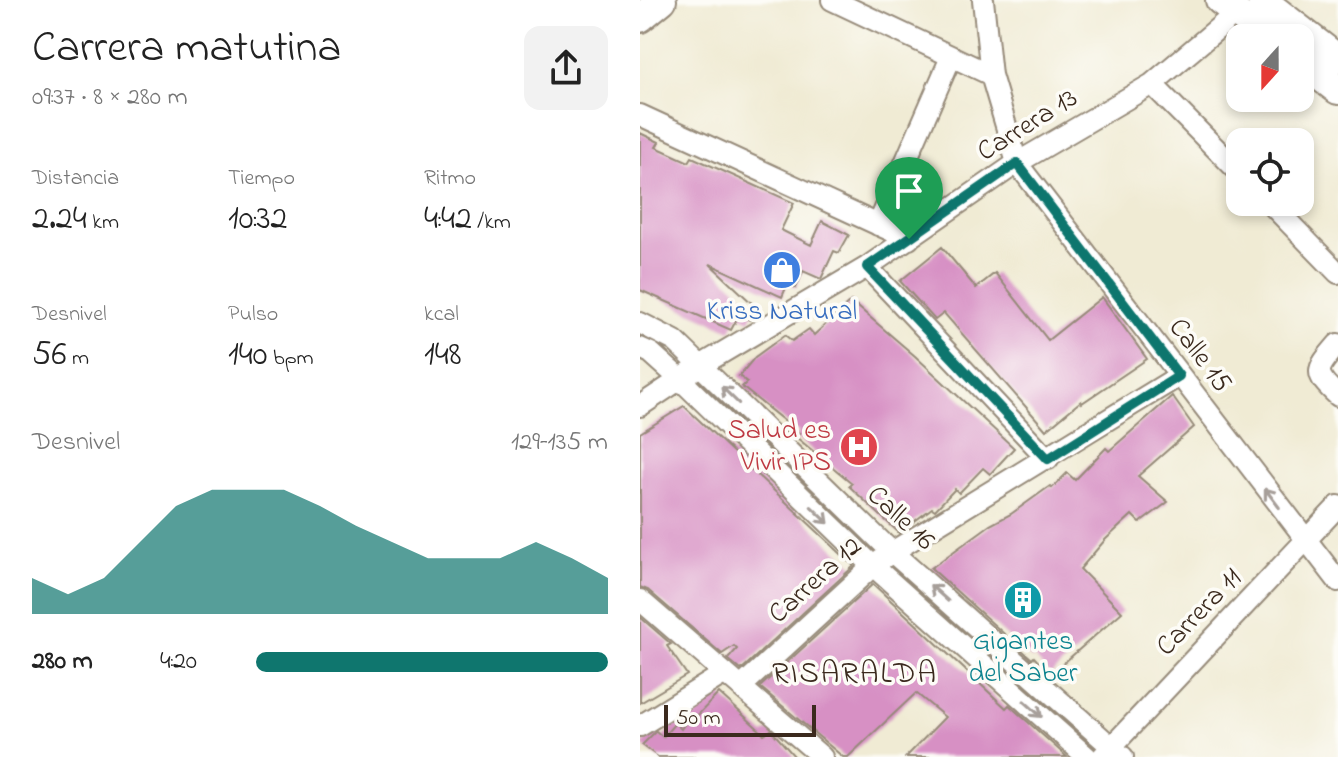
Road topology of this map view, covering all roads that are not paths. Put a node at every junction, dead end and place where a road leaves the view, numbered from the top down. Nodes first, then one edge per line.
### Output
1 (662, 0) edge
2 (832, 0) edge
3 (983, 0) edge
4 (1262, 0) edge
5 (1228, 6) edge
6 (640, 18) edge
7 (1251, 24) edge
8 (951, 57) junction
9 (1338, 59) edge
10 (1314, 72) edge
11 (991, 75) junction
12 (1152, 84) junction
13 (1338, 90) edge
14 (640, 115) edge
15 (1226, 159) edge
16 (1017, 163) junction
17 (1283, 216) edge
18 (878, 225) junction
19 (909, 239) junction
20 (867, 267) junction
21 (1338, 273) edge
22 (640, 323) edge
23 (1338, 344) edge
24 (640, 348) edge
25 (700, 366) junction
26 (1179, 376) junction
27 (681, 380) junction
28 (1338, 396) edge
29 (640, 406) edge
30 (1048, 459) junction
31 (1338, 506) edge
32 (1306, 542) junction
33 (892, 552) junction
34 (873, 566) junction
35 (1338, 581) edge
36 (640, 600) edge
37 (725, 673) junction
38 (742, 686) junction
39 (640, 726) edge
40 (1112, 754) edge
41 (822, 757) edge
42 (1087, 757) edge

1 - 6 main road
2 - 8 street
3 - 11 street
4 - 9 main road
5 - 7 main road
5 - 12 street, Carrera 13
8 - 11 street
8 - 18 street
10 - 13 main road
11 - 16 street
12 - 15 street
12 - 16 street, Carrera 13
14 - 18 street
16 - 19 street, Carrera 13
16 - 26 street, Calle 15
17 - 21 street
18 - 19 street
19 - 20 street, Carrera 13
20 - 25 street, Carrera 13
20 - 30 street
22 - 25 street, Calle 16
23 - 28 street
24 - 27 street, Calle 16
25 - 27 street, Carrera 13
33 -> 25 street, Calle 16
26 - 30 street, Carrera 12
32 -> 26 street, Calle 15
27 - 29 street, Carrera 13
27 -> 34 street, Calle 16
30 - 33 street, Carrera 12
31 - 32 street, Carrera 11
32 - 35 street, Calle 15
32 - 40 street, Carrera 11
33 - 34 street, Carrera 12
40 -> 33 street, Calle 16
34 - 38 street, Carrera 12
34 -> 42 street, Calle 16
36 - 37 street
37 - 38 street
37 - 39 street
38 - 41 street

